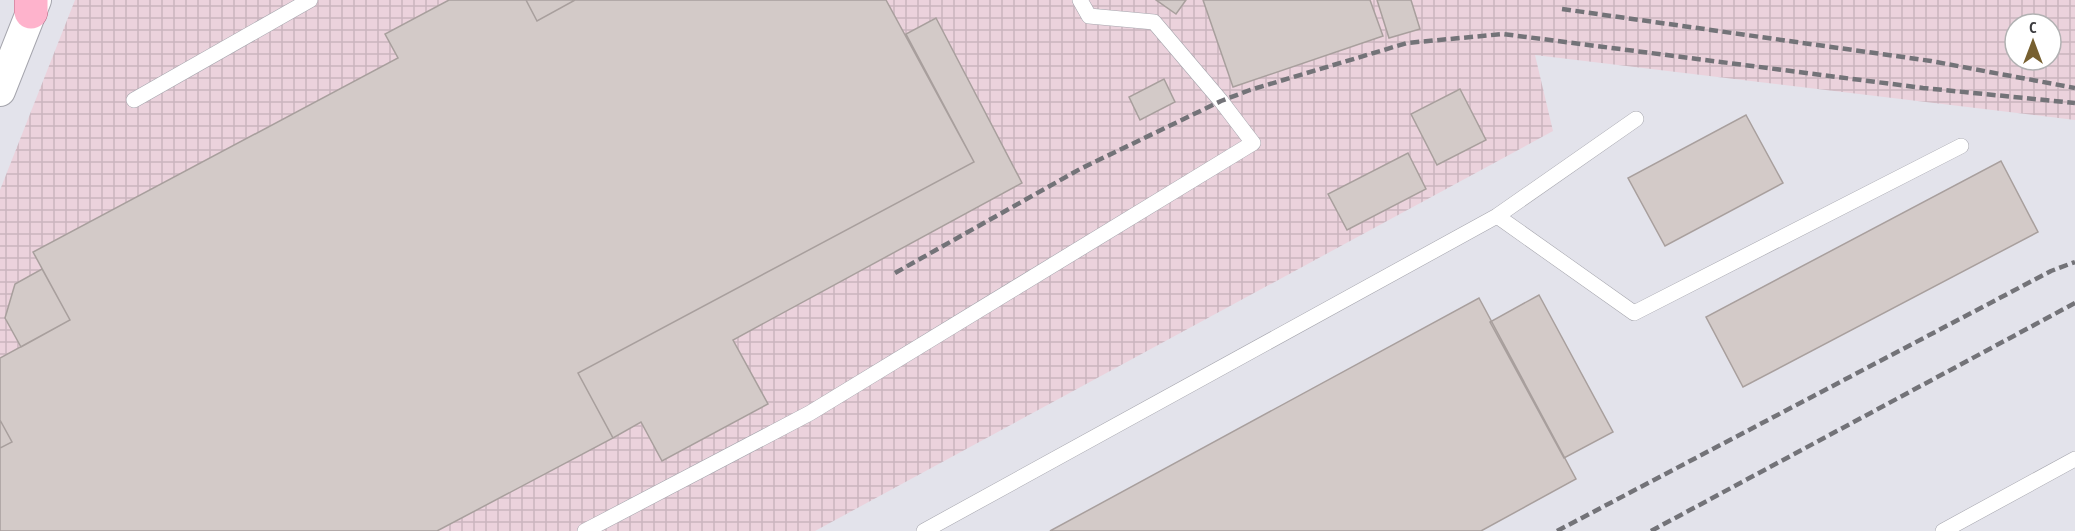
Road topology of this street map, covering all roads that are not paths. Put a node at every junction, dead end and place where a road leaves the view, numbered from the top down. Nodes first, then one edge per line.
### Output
1 (310, 0) edge
2 (1080, 0) edge
3 (33, 4) edge
4 (0, 91) edge
5 (134, 100) dead end
6 (1636, 119) dead end
7 (1961, 146) dead end
8 (1497, 216) junction
9 (2075, 459) edge
10 (585, 531) edge
11 (924, 531) edge
12 (1943, 531) edge

1 - 5 lane
2 - 10 lane
3 - 4 street
6 - 8 lane
7 - 8 lane
8 - 11 lane
9 - 12 lane

